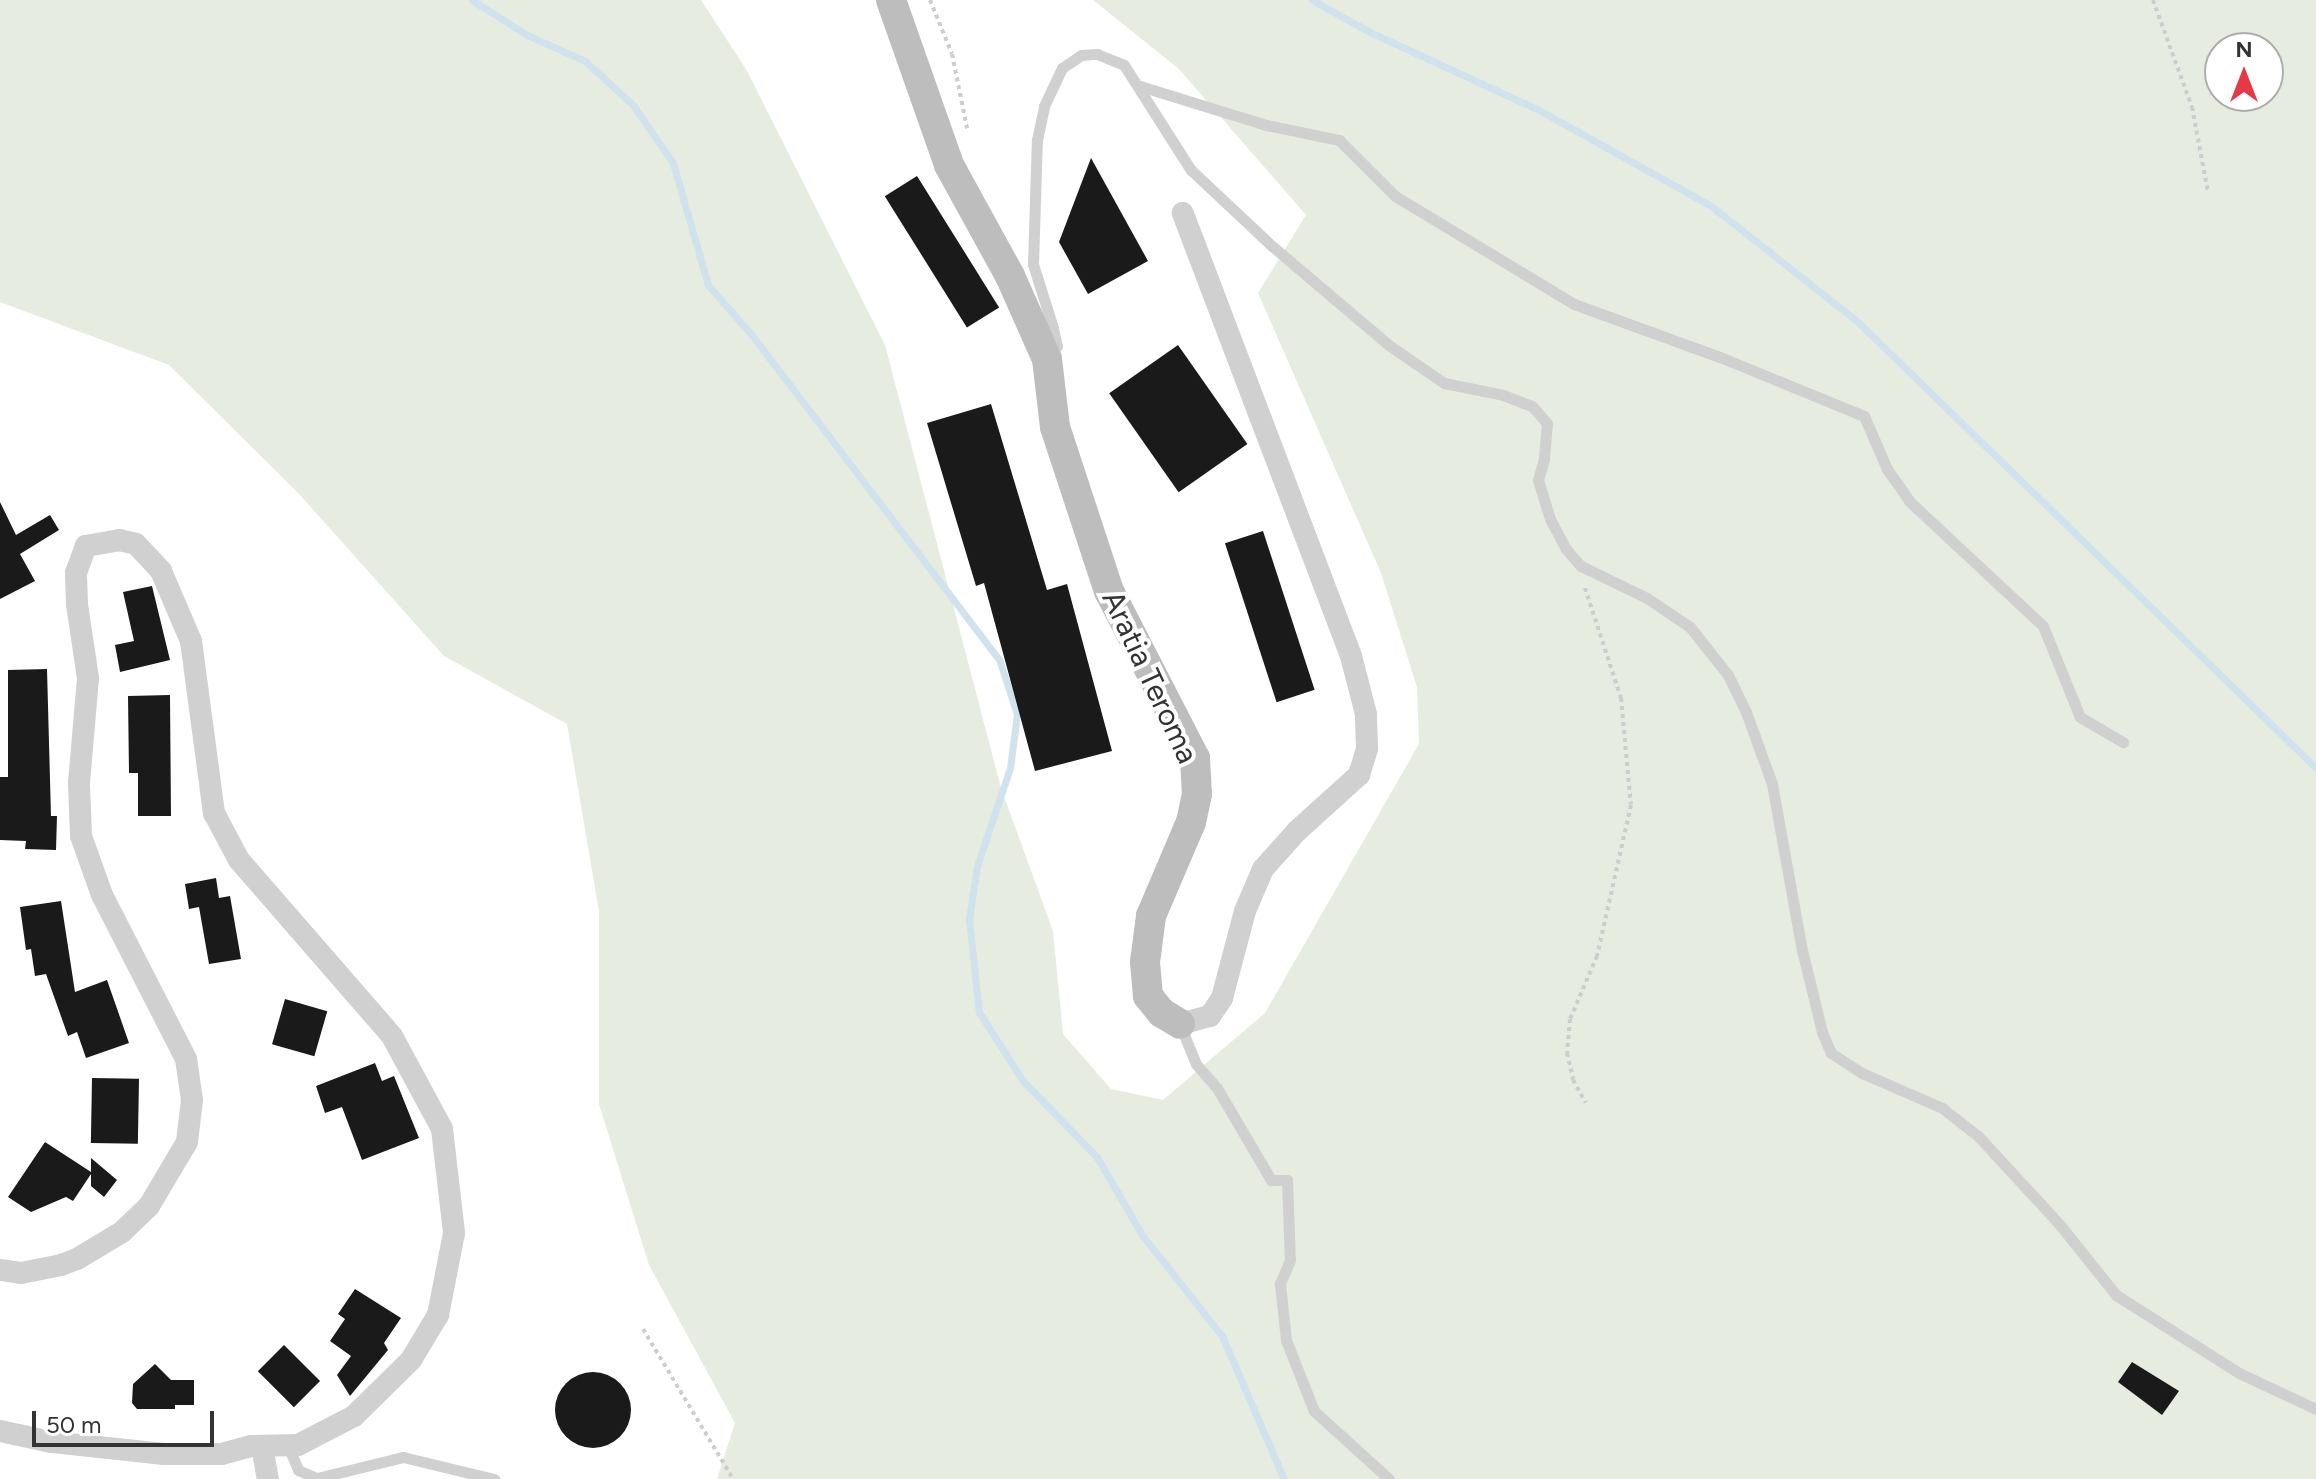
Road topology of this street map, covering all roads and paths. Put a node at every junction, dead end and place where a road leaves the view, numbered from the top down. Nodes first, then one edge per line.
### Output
1 (891, 0) edge
2 (2153, 0) edge
3 (1140, 86) junction
4 (2208, 192) dead end
5 (1183, 213) dead end
6 (1047, 359) junction
7 (1581, 566) junction
8 (2123, 742) dead end
9 (1180, 1024) junction
10 (1586, 1103) dead end
11 (0, 1270) edge
12 (643, 1329) dead end
13 (2316, 1409) edge
14 (0, 1431) edge
15 (262, 1446) junction
16 (288, 1446) junction
17 (268, 1479) edge
18 (494, 1479) edge
19 (733, 1479) edge
20 (1389, 1479) edge

1 - 6 main road, Aratia Teroma
2 - 4 path
3 - 6 lane
3 - 7 lane
3 - 8 lane
5 - 9 street
6 - 9 main road, Aratia Teroma
7 - 10 path
7 - 13 lane
9 - 20 lane, Aratia Teroma
11 - 16 street
12 - 19 path
14 - 15 street
15 - 16 street
15 - 17 street
16 - 18 lane

